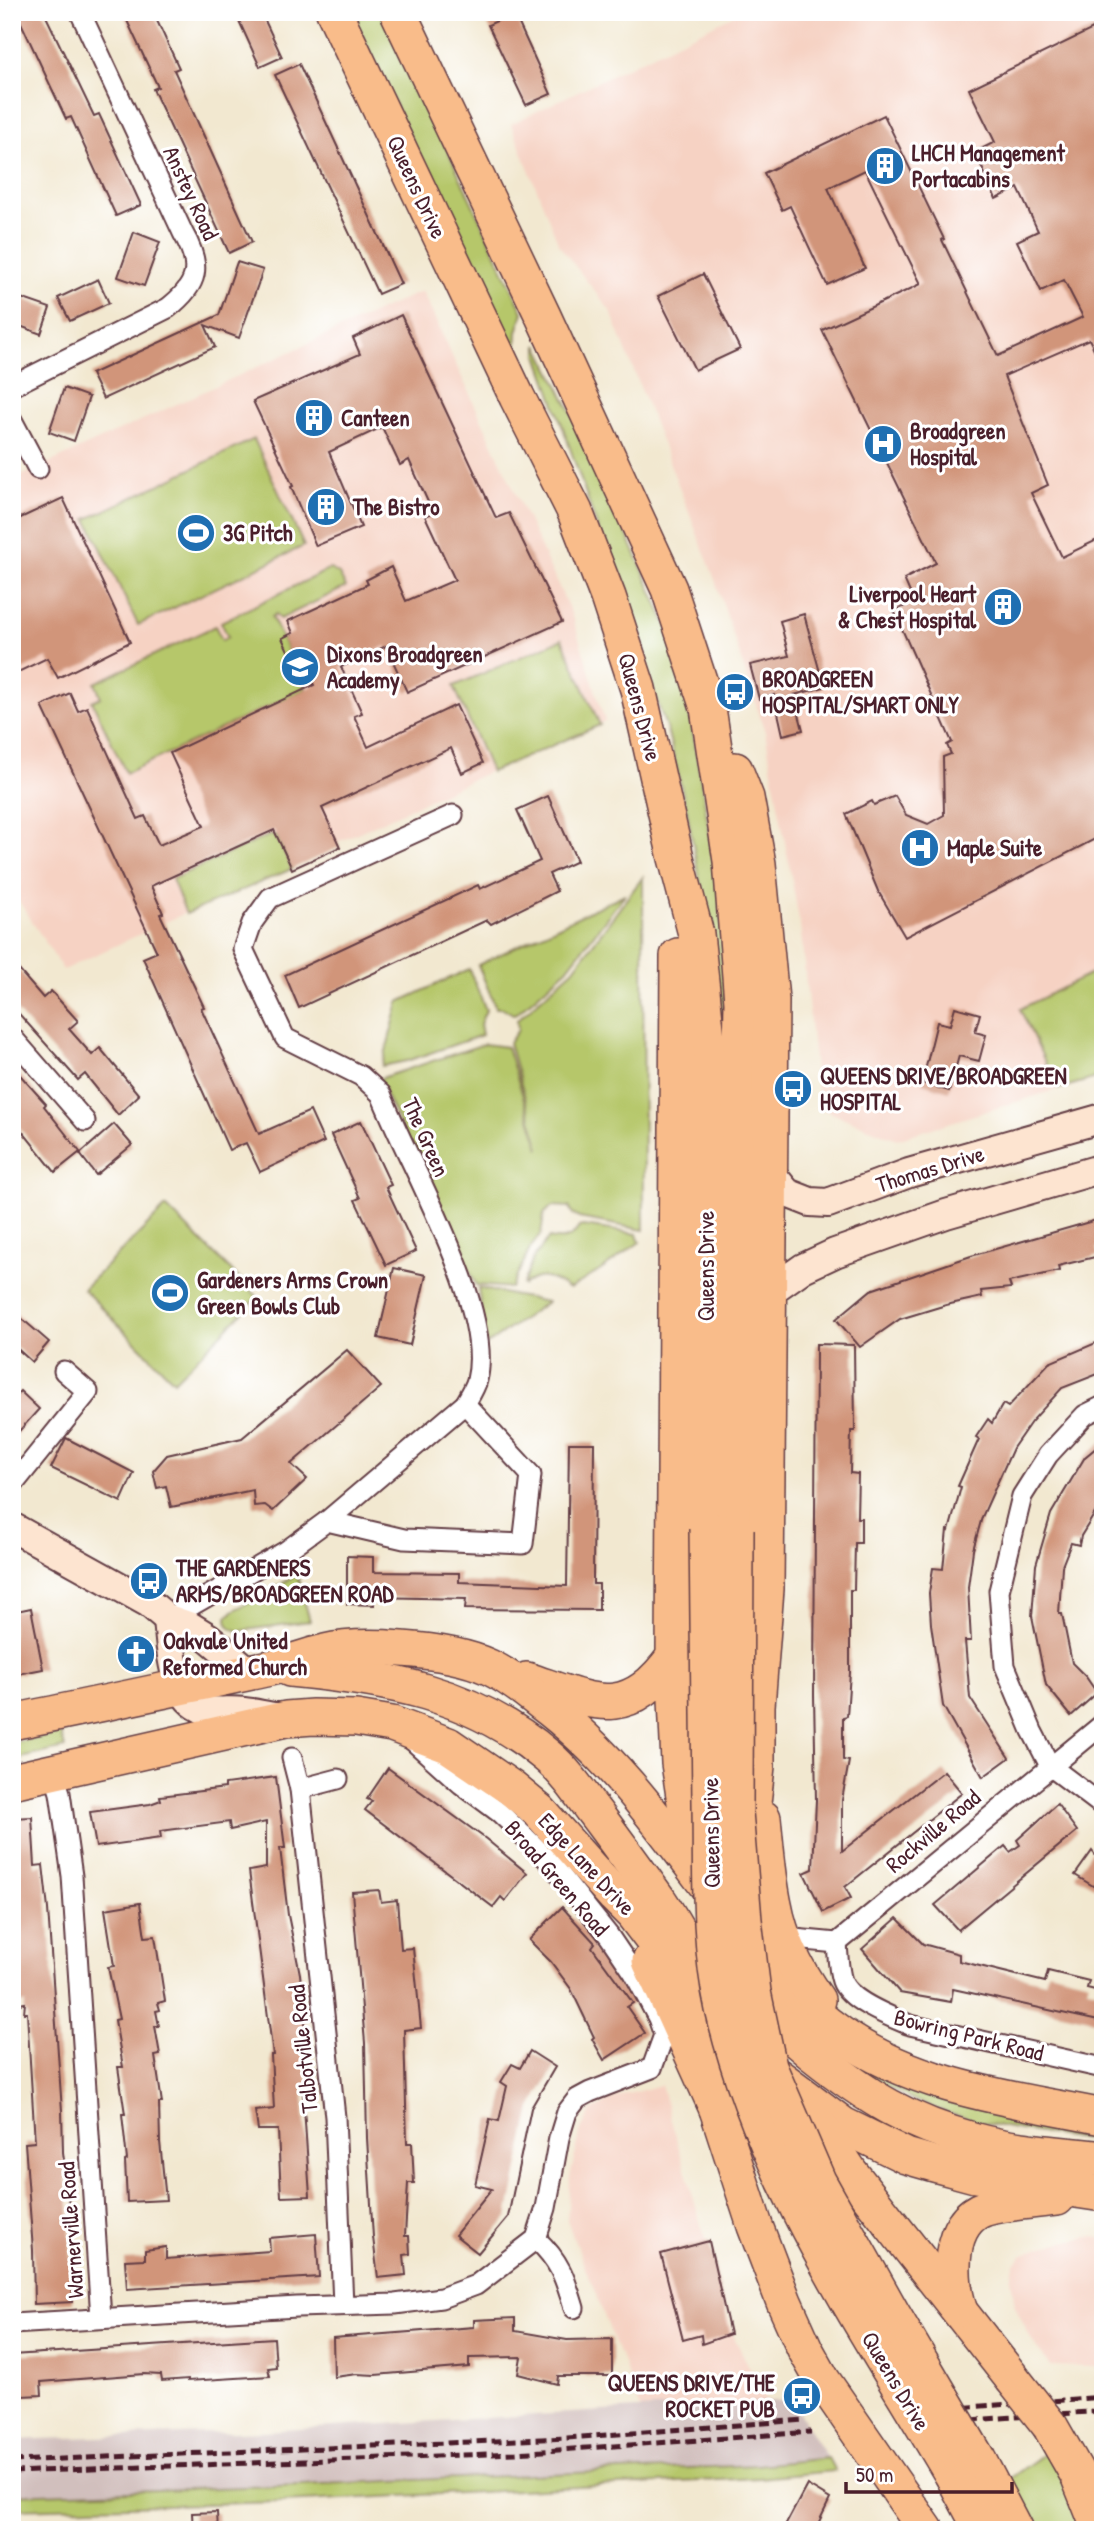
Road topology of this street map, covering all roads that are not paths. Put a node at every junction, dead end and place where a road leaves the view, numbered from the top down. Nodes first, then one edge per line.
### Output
1 (80, 12) edge
2 (334, 12) edge
3 (398, 12) edge
4 (12, 386) edge
5 (12, 420) edge
6 (38, 469) dead end
7 (708, 708) junction
8 (453, 815) dead end
9 (676, 858) junction
10 (12, 1037) edge
11 (1103, 1118) edge
12 (85, 1121) dead end
13 (1103, 1168) edge
14 (768, 1170) junction
15 (769, 1292) junction
16 (64, 1371) dead end
17 (465, 1404) junction
18 (1103, 1406) edge
19 (12, 1486) edge
20 (327, 1521) junction
21 (12, 1527) edge
22 (721, 1529) junction
23 (674, 1614) junction
24 (168, 1619) junction
25 (764, 1620) junction
26 (674, 1657) junction
27 (491, 1667) junction
28 (259, 1669) junction
29 (180, 1686) junction
30 (286, 1719) junction
31 (12, 1722) edge
32 (392, 1724) junction
33 (1103, 1724) edge
34 (292, 1758) dead end
35 (757, 1766) junction
36 (1050, 1766) junction
37 (54, 1773) junction
38 (338, 1779) dead end
39 (12, 1781) edge
40 (300, 1789) junction
41 (1103, 1806) edge
42 (746, 1864) junction
43 (696, 1872) junction
44 (624, 1905) junction
45 (698, 1910) junction
46 (837, 1943) junction
47 (770, 1945) junction
48 (705, 1973) junction
49 (708, 2013) junction
50 (836, 2031) junction
51 (755, 2035) junction
52 (1103, 2068) edge
53 (796, 2092) junction
54 (717, 2109) junction
55 (1103, 2117) edge
56 (1103, 2159) edge
57 (850, 2172) junction
58 (740, 2174) junction
59 (1099, 2194) edge
60 (752, 2217) junction
61 (536, 2239) junction
62 (343, 2305) junction
63 (574, 2308) dead end
64 (960, 2309) junction
65 (101, 2318) junction
66 (12, 2324) edge
67 (966, 2468) junction
68 (921, 2526) edge
69 (982, 2530) edge
70 (1015, 2530) edge
71 (1101, 2530) edge

1 - 4 street, Anstey Road
2 - 9 highway, Queens Drive
3 - 7 highway, Queens Drive
5 - 6 street
7 - 14 highway
7 - 22 highway, Queens Drive
8 - 17 street, The Green
9 - 22 highway, Queens Drive
9 - 23 highway
10 - 12 street
11 - 14 street, Thomas Drive
13 - 15 street
14 - 15 highway
15 - 25 highway
16 - 19 street
17 - 20 street, The Green
17 - 20 street
18 - 36 street
20 - 24 street, The Green
21 - 24 street
22 - 67 highway, Queens Drive, bridge
23 - 25 highway
23 - 26 highway
24 - 28 street
24 - 29 street
25 - 35 highway
26 - 27 highway
26 - 43 highway
27 - 28 highway
27 - 43 highway
28 - 29 highway
28 - 45 highway
29 - 30 street
29 - 31 highway
30 - 32 highway, Edge Lane Drive
30 - 37 highway, Edge Lane Drive
32 - 44 highway, Edge Lane Drive
32 - 61 street, Broad Green Road
33 - 36 street, Rockville Road
34 - 40 street, Talbotville Road
35 - 42 highway
35 - 47 highway
36 - 41 street
36 - 46 street, Rockville Road
37 - 39 highway, Edge Lane Drive
37 - 65 street, Warnerville Road
38 - 40 street
40 - 62 street, Talbotville Road
42 - 45 highway
42 - 47 highway
43 - 45 highway
44 - 45 highway
44 - 49 highway, Edge Lane Drive
44 - 54 highway
45 - 47 highway
45 - 48 highway
45 - 51 highway
46 - 47 street
46 - 52 street, Bowring Park Road
47 - 50 highway
47 - 51 highway
48 - 49 highway
48 - 51 highway
49 - 51 highway, Edge Lane Drive
49 - 54 highway
50 - 51 highway
50 - 55 highway
51 - 53 highway, Edge Lane Drive
51 - 56 highway
51 - 58 highway
53 - 57 highway
53 - 59 highway, Edge Lane Drive
54 - 58 highway
57 - 60 highway
57 - 64 highway
58 - 60 highway
59 - 64 highway
60 - 68 highway
61 - 62 street, Warnerville Road
61 - 63 street
62 - 65 street, Warnerville Road
64 - 71 highway, bridge
65 - 66 street
67 - 69 highway, Queens Drive
67 - 70 highway, Queens Drive

